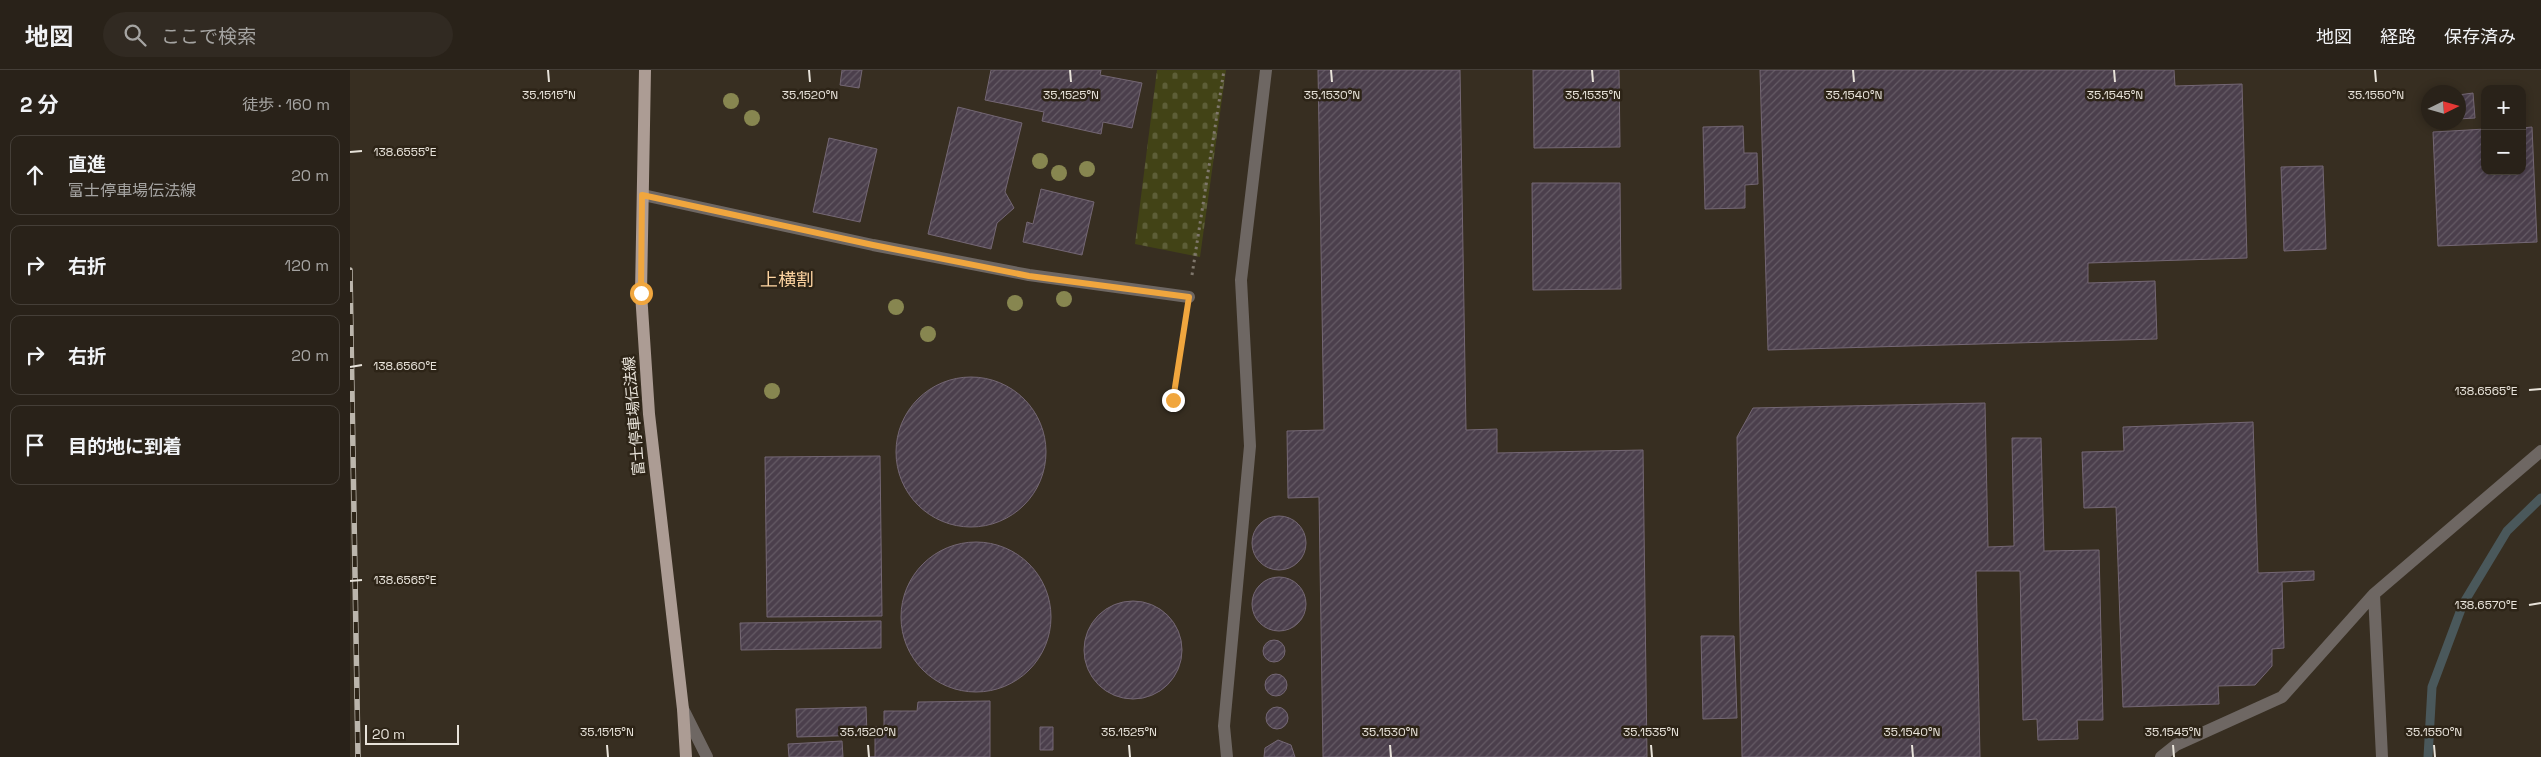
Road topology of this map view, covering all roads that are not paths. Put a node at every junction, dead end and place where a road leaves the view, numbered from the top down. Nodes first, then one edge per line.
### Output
1 (645, 70) edge
2 (1266, 70) edge
3 (642, 195) junction
4 (1189, 297) road end
5 (2541, 451) edge
6 (2374, 594) junction
7 (683, 709) junction
8 (686, 757) edge
9 (707, 757) edge
10 (1227, 757) edge
11 (2161, 757) edge
12 (2382, 757) edge

1 - 3 main road, 富士停車場伝法線
2 - 10 street
3 - 4 street
3 - 7 main road, 富士停車場伝法線
5 - 6 street
6 - 11 street
6 - 12 street
7 - 8 main road, 富士停車場伝法線
7 - 9 street

